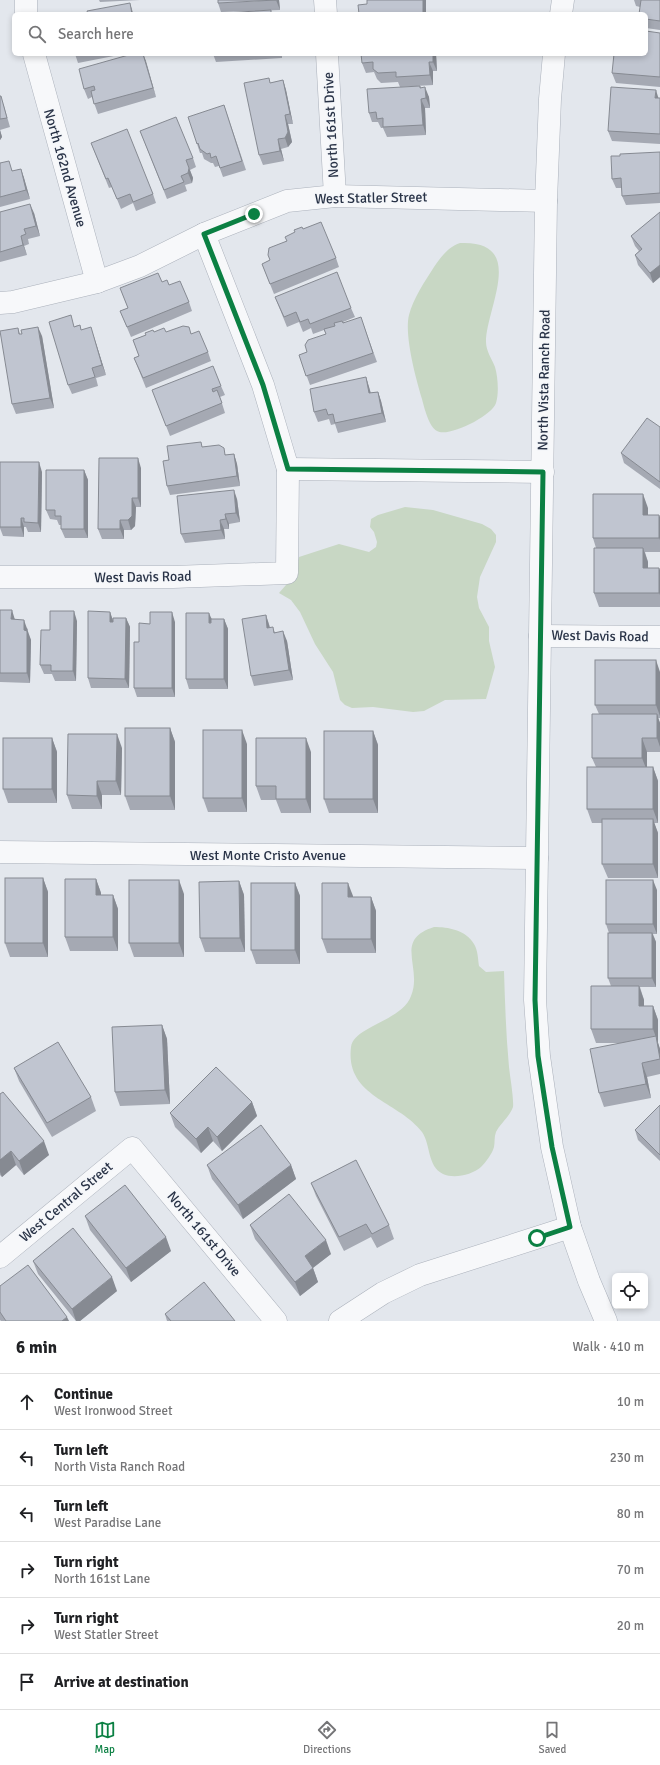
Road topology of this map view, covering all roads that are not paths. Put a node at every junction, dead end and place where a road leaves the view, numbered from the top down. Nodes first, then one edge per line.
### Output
1 (26, 0) edge
2 (325, 0) edge
3 (563, 0) edge
4 (26, 12) edge
5 (326, 12) edge
6 (561, 12) edge
7 (35, 56) edge
8 (327, 56) edge
9 (554, 56) edge
10 (335, 196) junction
11 (546, 201) junction
12 (204, 234) junction
13 (96, 282) junction
14 (0, 303) edge
15 (288, 469) junction
16 (543, 472) junction
17 (0, 577) edge
18 (540, 636) junction
19 (660, 637) edge
20 (0, 852) edge
21 (537, 858) junction
22 (132, 1148) joint
23 (570, 1227) junction
24 (0, 1257) edge
25 (276, 1321) edge
26 (340, 1321) edge
27 (606, 1321) edge

1 - 4 street
2 - 5 street
3 - 6 street
7 - 13 street, North 162nd Avenue
8 - 10 street, North 161st Drive
9 - 11 street, North Vista Ranch Road
10 - 11 street, West Statler Street
10 - 12 street, West Statler Street
11 - 16 street, North Vista Ranch Road
12 - 13 street, West Statler Street
12 - 15 street
13 - 14 street, West Statler Street
15 - 16 street
15 - 17 street, West Davis Road
16 - 18 street, North Vista Ranch Road
18 - 19 street, West Davis Road
18 - 21 street, North Vista Ranch Road
20 - 21 street, West Monte Cristo Avenue
21 - 23 street, North Vista Ranch Road
22 - 24 street, West Central Street
22 - 25 street, North 161st Drive
23 - 26 street
23 - 27 street, North Vista Ranch Road

